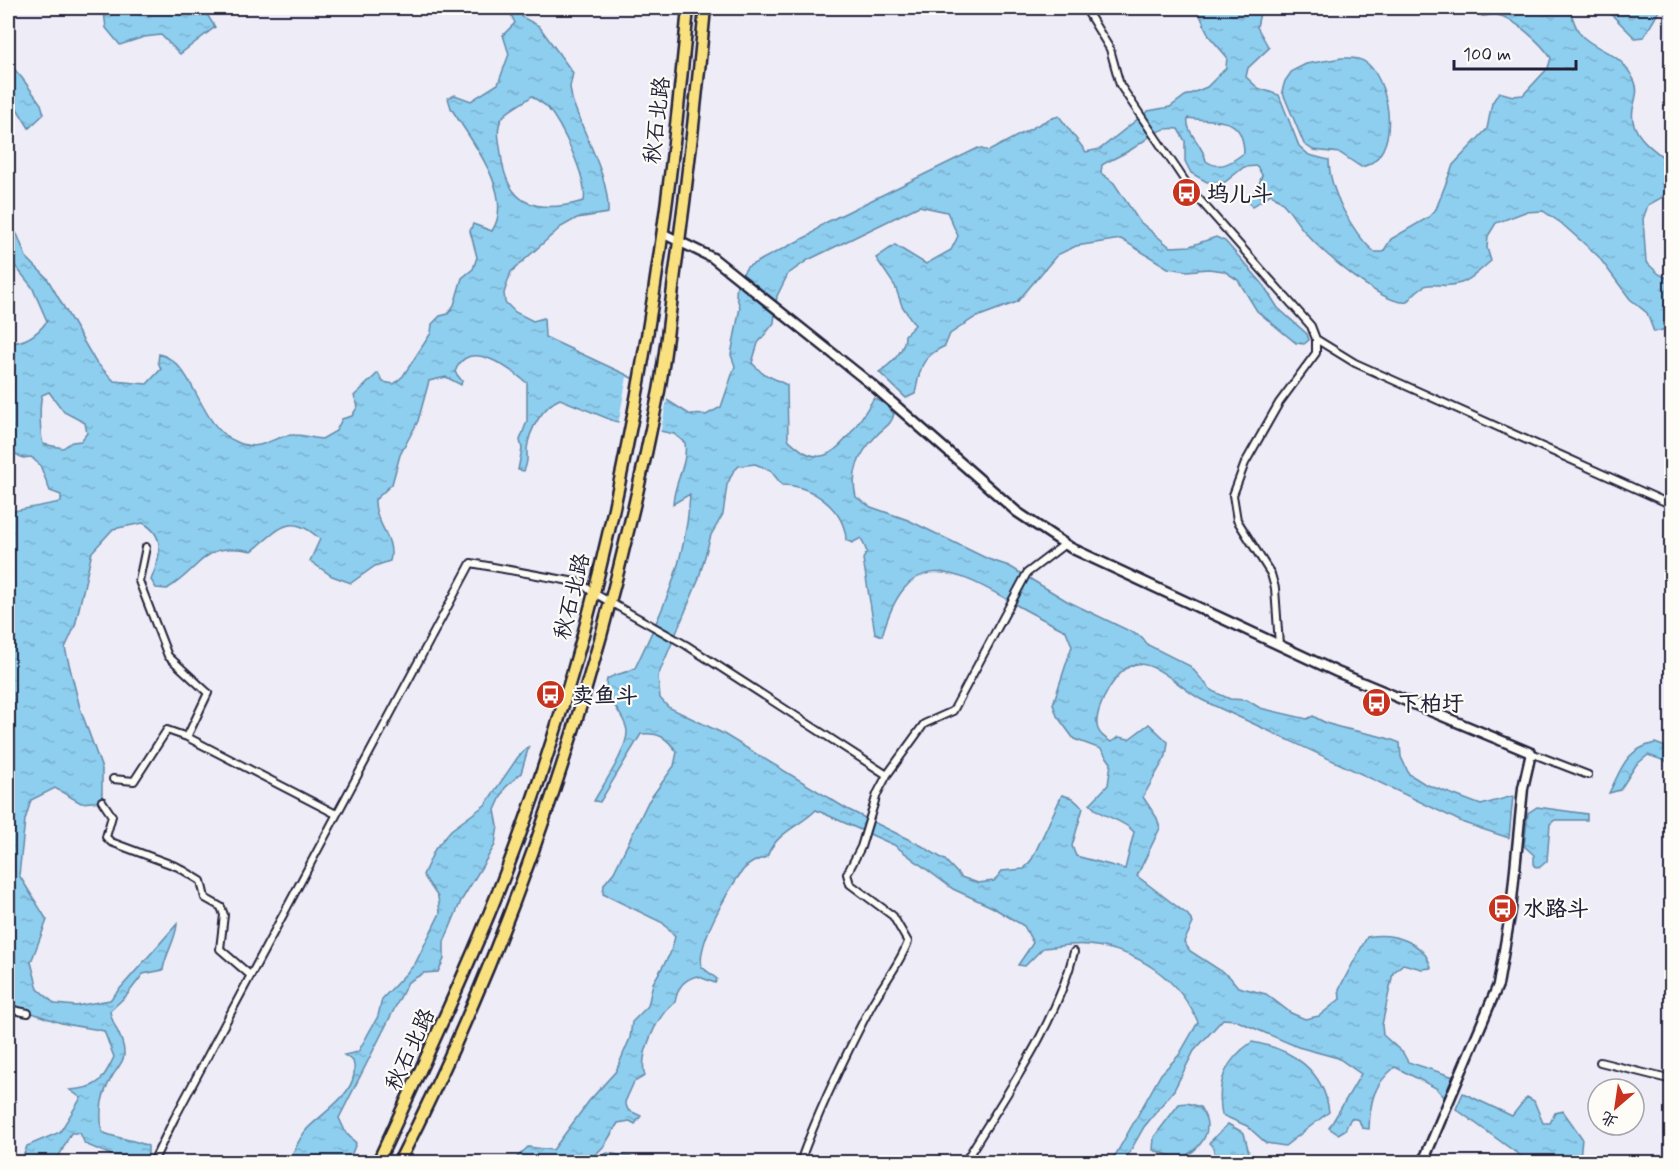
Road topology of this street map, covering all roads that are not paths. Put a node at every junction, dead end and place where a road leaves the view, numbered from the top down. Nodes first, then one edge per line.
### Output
1 (688, 8) edge
2 (705, 8) edge
3 (1085, 8) edge
4 (662, 234) junction
5 (679, 243) junction
6 (1316, 339) junction
7 (1671, 505) edge
8 (1065, 544) junction
9 (146, 547) dead end
10 (592, 592) junction
11 (609, 600) junction
12 (1279, 645) junction
13 (187, 737) junction
14 (1531, 753) junction
15 (887, 775) junction
16 (1588, 775) dead end
17 (113, 779) dead end
18 (102, 801) dead end
19 (336, 814) junction
20 (1074, 952) dead end
21 (250, 975) junction
22 (8, 1009) edge
23 (28, 1013) dead end
24 (1600, 1062) dead end
25 (1671, 1080) edge
26 (153, 1162) edge
27 (378, 1162) edge
28 (399, 1162) edge
29 (800, 1162) edge
30 (965, 1162) edge
31 (1423, 1162) edge

1 - 4 main road, 秋石北路
2 - 5 main road, 秋石北路
3 - 6 street
4 - 5 street
4 - 10 main road, 秋石北路
5 - 8 street
5 - 11 main road, 秋石北路
6 - 7 street
6 - 12 street
8 - 12 street
8 - 15 street
9 - 13 street
10 - 11 street
10 - 19 street
10 - 27 main road, 秋石北路
11 - 15 street
11 - 28 main road, 秋石北路
12 - 14 street
13 - 17 street
13 - 19 street
14 - 16 street
14 - 31 street
15 - 29 street
18 - 21 street
19 - 21 street
20 - 30 street
21 - 26 street
22 - 23 street
24 - 25 street

